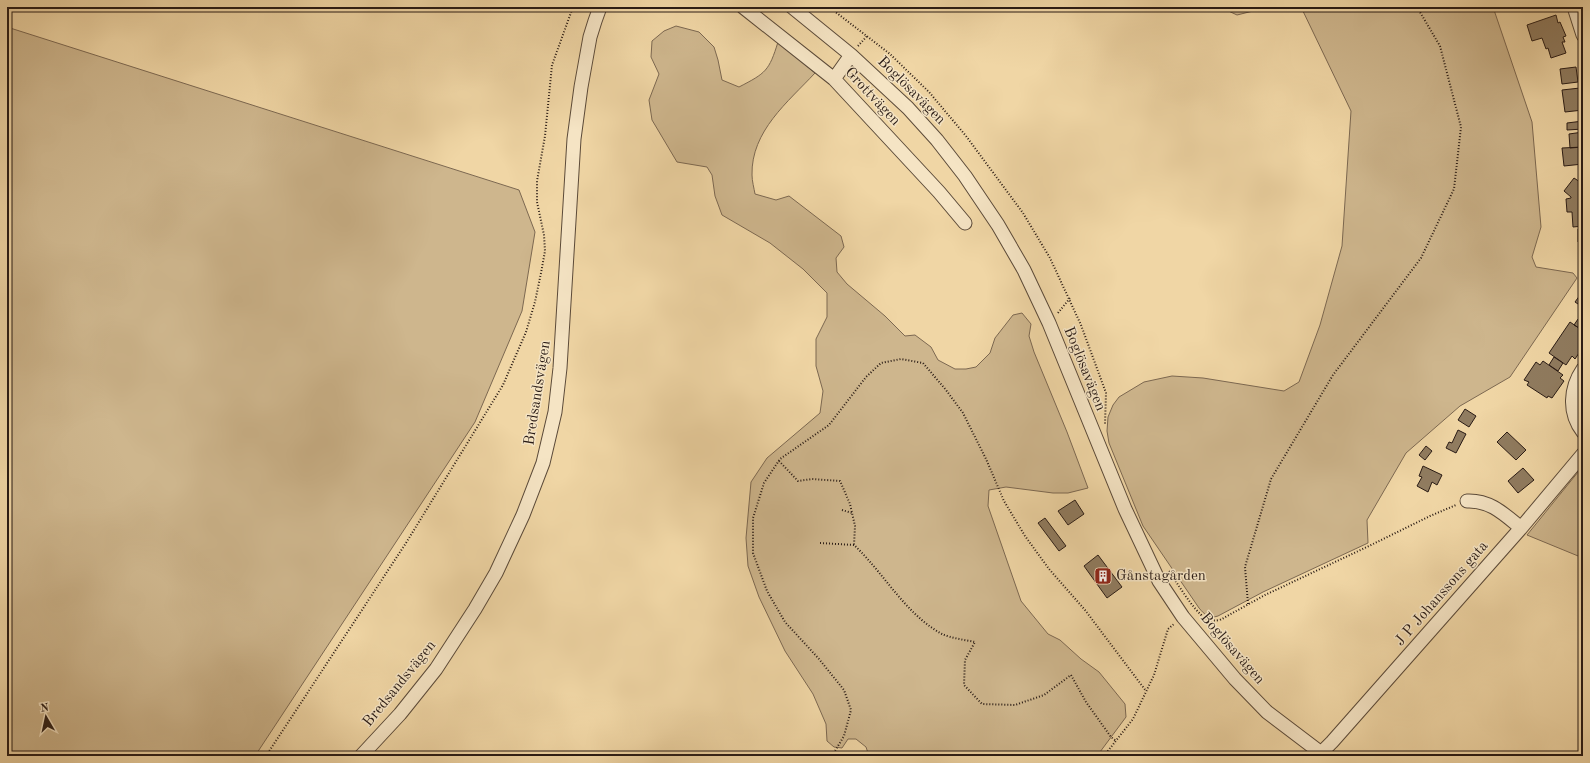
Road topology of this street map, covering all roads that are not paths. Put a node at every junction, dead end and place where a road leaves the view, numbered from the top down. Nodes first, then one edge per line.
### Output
1 (600, 7) edge
2 (743, 7) edge
3 (792, 7) edge
4 (1574, 7) edge
5 (1583, 35) edge
6 (851, 55) junction
7 (834, 79) junction
8 (965, 223) dead end
9 (1583, 369) edge
10 (1583, 432) edge
11 (1583, 454) edge
12 (1467, 501) road end
13 (1521, 528) junction
14 (1323, 754) edge
15 (361, 756) edge

1 - 15 street, Bredsandsvägen
2 - 7 street, Grottvägen
3 - 6 street, Boglösavägen
4 - 5 street
6 - 7 street
6 - 14 street, Boglösavägen
7 - 8 street, Grottvägen
9 - 10 street
11 - 13 street, J P Johanssons gata
12 - 13 street
13 - 14 street, J P Johanssons gata

